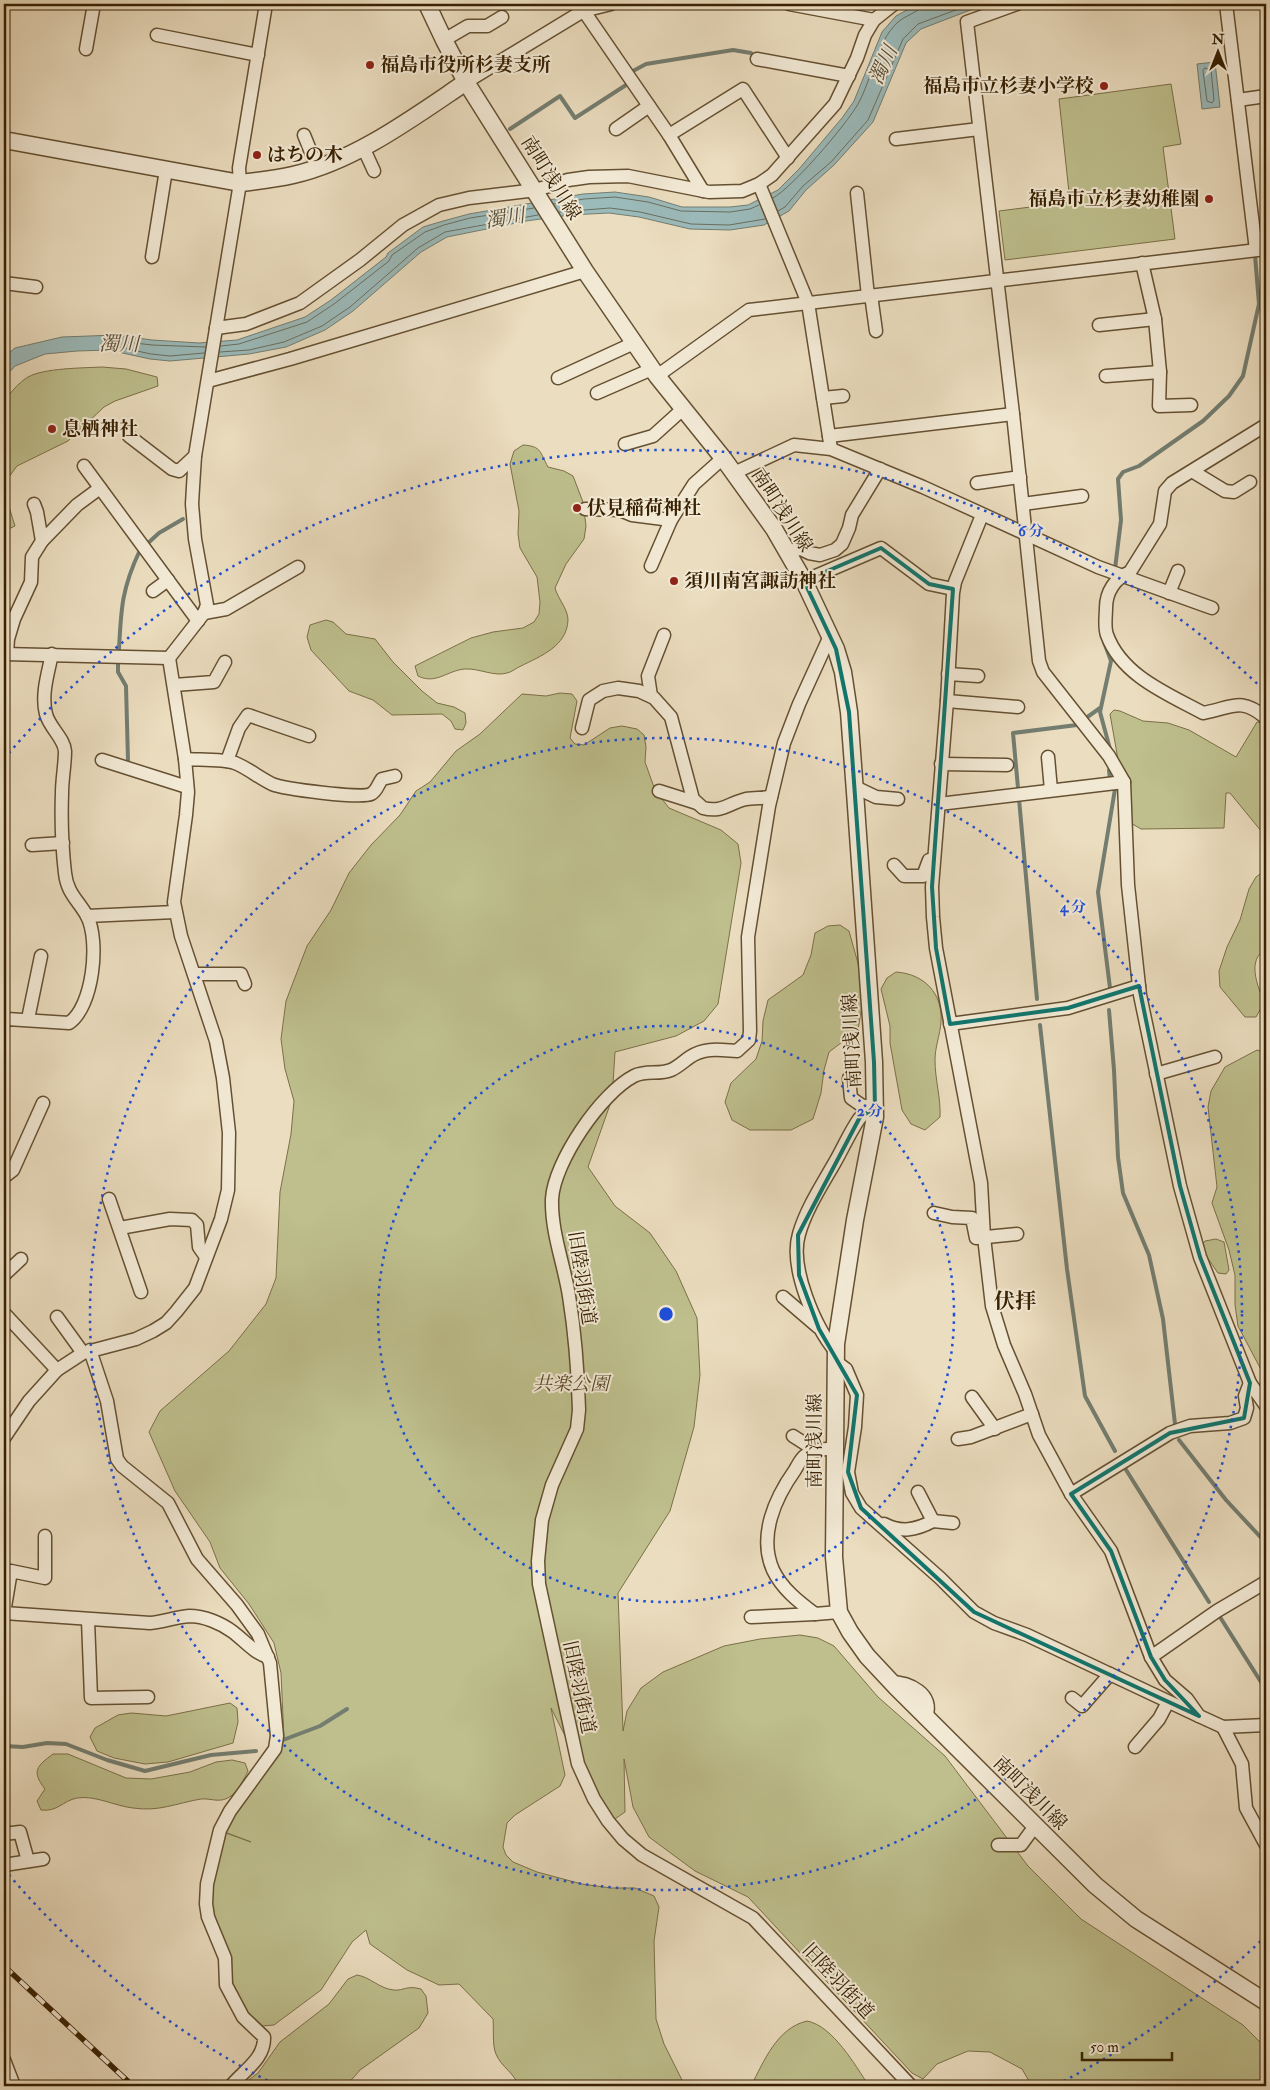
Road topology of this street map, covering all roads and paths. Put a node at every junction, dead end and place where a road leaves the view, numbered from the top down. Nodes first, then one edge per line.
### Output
1 (94, 4) edge
2 (266, 4) edge
3 (427, 4) edge
4 (611, 4) edge
5 (789, 4) edge
6 (894, 4) edge
7 (1017, 4) edge
8 (1226, 4) edge
9 (581, 7) edge
10 (833, 8) edge
11 (502, 17) dead end
12 (874, 20) junction
13 (157, 35) dead end
14 (444, 40) junction
15 (86, 49) dead end
16 (258, 55) junction
17 (757, 59) dead end
18 (849, 76) junction
19 (466, 82) junction
20 (1266, 96) edge
21 (1238, 100) junction
22 (649, 106) junction
23 (616, 129) dead end
24 (979, 129) junction
25 (304, 135) dead end
26 (669, 136) junction
27 (896, 139) dead end
28 (4, 140) edge
29 (363, 147) junction
30 (788, 158) junction
31 (317, 167) junction
32 (166, 170) junction
33 (374, 171) dead end
34 (240, 183) junction
35 (759, 185) junction
36 (703, 191) junction
37 (537, 192) junction
38 (857, 193) dead end
39 (1261, 250) edge
40 (152, 257) dead end
41 (1142, 263) junction
42 (586, 271) junction
43 (997, 280) junction
44 (4, 283) edge
45 (36, 287) dead end
46 (870, 296) junction
47 (808, 303) junction
48 (1155, 319) junction
49 (1099, 325) dead end
50 (876, 331) dead end
51 (216, 332) junction
52 (634, 343) junction
53 (654, 372) junction
54 (1160, 372) junction
55 (1106, 376) dead end
56 (558, 378) dead end
57 (208, 381) junction
58 (597, 393) dead end
59 (843, 396) dead end
60 (823, 398) junction
61 (1191, 405) dead end
62 (684, 408) junction
63 (1013, 414) junction
64 (1266, 425) edge
65 (130, 436) dead end
66 (829, 436) junction
67 (626, 444) dead end
68 (832, 449) junction
69 (196, 456) junction
70 (723, 458) junction
71 (84, 466) dead end
72 (880, 469) junction
73 (1192, 471) junction
74 (734, 473) junction
75 (1020, 477) junction
76 (1250, 482) dead end
77 (977, 483) dead end
78 (100, 488) junction
79 (1082, 496) dead end
80 (34, 504) dead end
81 (1023, 504) junction
82 (586, 509) dead end
83 (982, 515) junction
84 (672, 520) junction
85 (1026, 534) junction
86 (42, 541) junction
87 (787, 551) junction
88 (652, 566) dead end
89 (298, 567) dead end
90 (1178, 570) dead end
91 (1123, 575) junction
92 (168, 580) junction
93 (804, 580) junction
94 (954, 589) junction
95 (153, 591) dead end
96 (1169, 593) junction
97 (1212, 608) dead end
98 (201, 617) junction
99 (664, 635) dead end
100 (830, 636) junction
101 (5, 654) edge
102 (52, 654) junction
103 (170, 658) junction
104 (225, 662) dead end
105 (948, 674) junction
106 (978, 676) dead end
107 (174, 685) junction
108 (650, 696) junction
109 (947, 700) junction
110 (1018, 706) dead end
111 (1266, 718) edge
112 (582, 728) dead end
113 (309, 736) dead end
114 (1048, 757) dead end
115 (185, 759) junction
116 (102, 760) dead end
117 (227, 761) junction
118 (941, 764) junction
119 (1007, 765) dead end
120 (394, 776) dead end
121 (1124, 782) junction
122 (187, 787) junction
123 (855, 787) junction
124 (1050, 790) junction
125 (659, 791) dead end
126 (771, 797) junction
127 (898, 798) dead end
128 (697, 803) junction
129 (939, 804) junction
130 (936, 842) junction
131 (63, 844) junction
132 (32, 846) dead end
133 (894, 865) dead end
134 (175, 912) junction
135 (87, 916) junction
136 (41, 956) dead end
137 (194, 974) junction
138 (245, 984) dead end
139 (1139, 986) junction
140 (28, 1019) junction
141 (5, 1020) edge
142 (950, 1024) junction
143 (1215, 1057) dead end
144 (1156, 1074) junction
145 (849, 1078) dead end
146 (43, 1103) dead end
147 (875, 1108) junction
148 (4, 1177) edge
149 (109, 1199) dead end
150 (934, 1213) dead end
151 (120, 1228) junction
152 (1017, 1234) dead end
153 (984, 1237) junction
154 (206, 1257) junction
155 (21, 1259) dead end
156 (4, 1276) edge
157 (141, 1292) dead end
158 (783, 1297) dead end
159 (4, 1313) edge
160 (57, 1317) dead end
161 (819, 1329) junction
162 (86, 1352) junction
163 (836, 1356) junction
164 (57, 1370) junction
165 (1250, 1383) junction
166 (972, 1397) dead end
167 (1266, 1406) edge
168 (1032, 1414) junction
169 (995, 1429) junction
170 (793, 1436) dead end
171 (4, 1438) edge
172 (958, 1439) dead end
173 (836, 1448) junction
174 (815, 1450) junction
175 (918, 1492) dead end
176 (1071, 1494) junction
177 (873, 1519) junction
178 (932, 1521) junction
179 (953, 1523) dead end
180 (45, 1536) dead end
181 (1266, 1582) edge
182 (839, 1612) junction
183 (4, 1613) edge
184 (815, 1614) junction
185 (751, 1617) dead end
186 (88, 1620) junction
187 (1151, 1656) junction
188 (268, 1657) junction
189 (1110, 1674) junction
190 (148, 1697) dead end
191 (1072, 1698) dead end
192 (1168, 1702) junction
193 (1199, 1716) junction
194 (1266, 1724) edge
195 (1223, 1727) junction
196 (1135, 1747) dead end
197 (1035, 1826) junction
198 (4, 1834) edge
199 (998, 1845) dead end
200 (1266, 1845) edge
201 (43, 1859) dead end
202 (28, 1861) junction
203 (4, 1865) edge
204 (1266, 2002) edge
205 (4, 2060) edge
206 (14, 2086) edge
207 (231, 2086) edge
208 (911, 2086) edge

1 - 15 street
2 - 16 street
3 - 14 street, 南町浅川線
4 - 9 street
5 - 10 street
6 - 12 street
7 - 24 street
8 - 21 street
9 - 19 street
9 - 22 street
10 - 12 street
11 - 14 street
12 - 18 street
13 - 16 street
14 - 19 street, 南町浅川線
16 - 34 street
17 - 18 street
18 - 30 street
19 - 29 street
19 - 37 street, 南町浅川線
20 - 21 street
21 - 39 street
22 - 23 street
22 - 26 street
24 - 27 street
24 - 43 street
25 - 31 street
26 - 30 street
26 - 36 street
28 - 32 street
29 - 31 street
29 - 33 street
30 - 35 street
31 - 34 street
32 - 34 street
32 - 40 street
34 - 51 street
35 - 36 street
35 - 47 street
36 - 37 street
37 - 42 street, 南町浅川線
37 - 51 street
38 - 46 street
39 - 41 street
41 - 43 street
41 - 48 street
42 - 52 street, 南町浅川線
42 - 57 street
43 - 46 street
43 - 63 street
44 - 45 street
46 - 47 street
46 - 50 street
47 - 53 street
47 - 60 street
48 - 49 street
48 - 54 street
51 - 57 street
52 - 53 street, 南町浅川線
52 - 56 street
53 - 58 street
53 - 62 street, 南町浅川線
54 - 55 street
54 - 61 street
57 - 69 street
59 - 60 street
60 - 66 street
62 - 67 street
62 - 70 street, 南町浅川線
63 - 66 street
63 - 75 street
64 - 73 street
65 - 69 street
66 - 68 street
68 - 72 street
68 - 74 street
69 - 98 street
70 - 74 street, 南町浅川線
70 - 84 street
71 - 78 street
72 - 83 street
72 - 87 street
73 - 76 street
73 - 91 street
74 - 87 street, 南町浅川線
75 - 77 street
75 - 81 street
78 - 86 street
78 - 92 street
79 - 81 street
80 - 86 street
81 - 85 street
82 - 84 street
83 - 85 street
83 - 94 street
84 - 88 street
85 - 91 street
85 - 121 street
86 - 101 street
87 - 93 street, 南町浅川線
89 - 98 street
90 - 96 street
91 - 96 street
91 - 111 street
92 - 95 street
92 - 98 street
93 - 94 street
93 - 100 street, 南町浅川線
94 - 105 street
96 - 97 street
98 - 103 street
99 - 108 street
100 - 123 street, 南町浅川線
100 - 126 street, 旧陸羽街道
101 - 102 street
102 - 103 street
102 - 131 street
103 - 107 street
104 - 107 street
105 - 106 street
105 - 109 street
107 - 115 street
108 - 112 street
108 - 128 street
109 - 110 street
109 - 118 street
113 - 117 street
114 - 124 street
115 - 117 street
115 - 122 street
116 - 122 street
117 - 120 street
118 - 119 street
118 - 129 street
121 - 124 street
121 - 139 street
122 - 134 street
123 - 127 street
123 - 147 street, 南町浅川線
124 - 129 street
125 - 128 street
126 - 128 street
126 - 208 street, 旧陸羽街道
129 - 130 street
130 - 133 street
130 - 142 street
131 - 132 street
131 - 135 street
134 - 135 street
134 - 137 street
135 - 140 street
136 - 140 street
137 - 138 street
137 - 154 street
139 - 142 street
139 - 144 street
140 - 141 street
142 - 153 street
143 - 144 street
144 - 165 street
145 - 147 street
146 - 148 street
147 - 161 street
147 - 163 street, 南町浅川線
149 - 151 street
150 - 153 street
151 - 154 street
151 - 157 street
152 - 153 street
153 - 168 street
154 - 162 street
155 - 156 street
158 - 161 street
159 - 164 street
160 - 162 street
161 - 163 street
162 - 164 street
162 - 188 street
163 - 173 street, 南町浅川線
163 - 177 street
164 - 171 street
165 - 167 street
165 - 176 street
166 - 169 street
168 - 169 street
168 - 176 street
169 - 172 street
170 - 174 street
173 - 174 street
173 - 182 street, 南町浅川線
174 - 184 street
175 - 178 street
176 - 187 street
177 - 178 street
177 - 189 street
178 - 179 street
180 - 183 street
181 - 187 street
182 - 184 street
182 - 197 street, 南町浅川線
183 - 186 street
184 - 185 street
186 - 188 street
186 - 190 street
187 - 193 street
188 - 207 street
189 - 191 street
189 - 192 street
192 - 193 street
192 - 196 street
193 - 195 street
194 - 195 street
195 - 200 street
197 - 199 street
197 - 204 street, 南町浅川線
198 - 202 street
201 - 202 street
202 - 203 street
205 - 206 street

